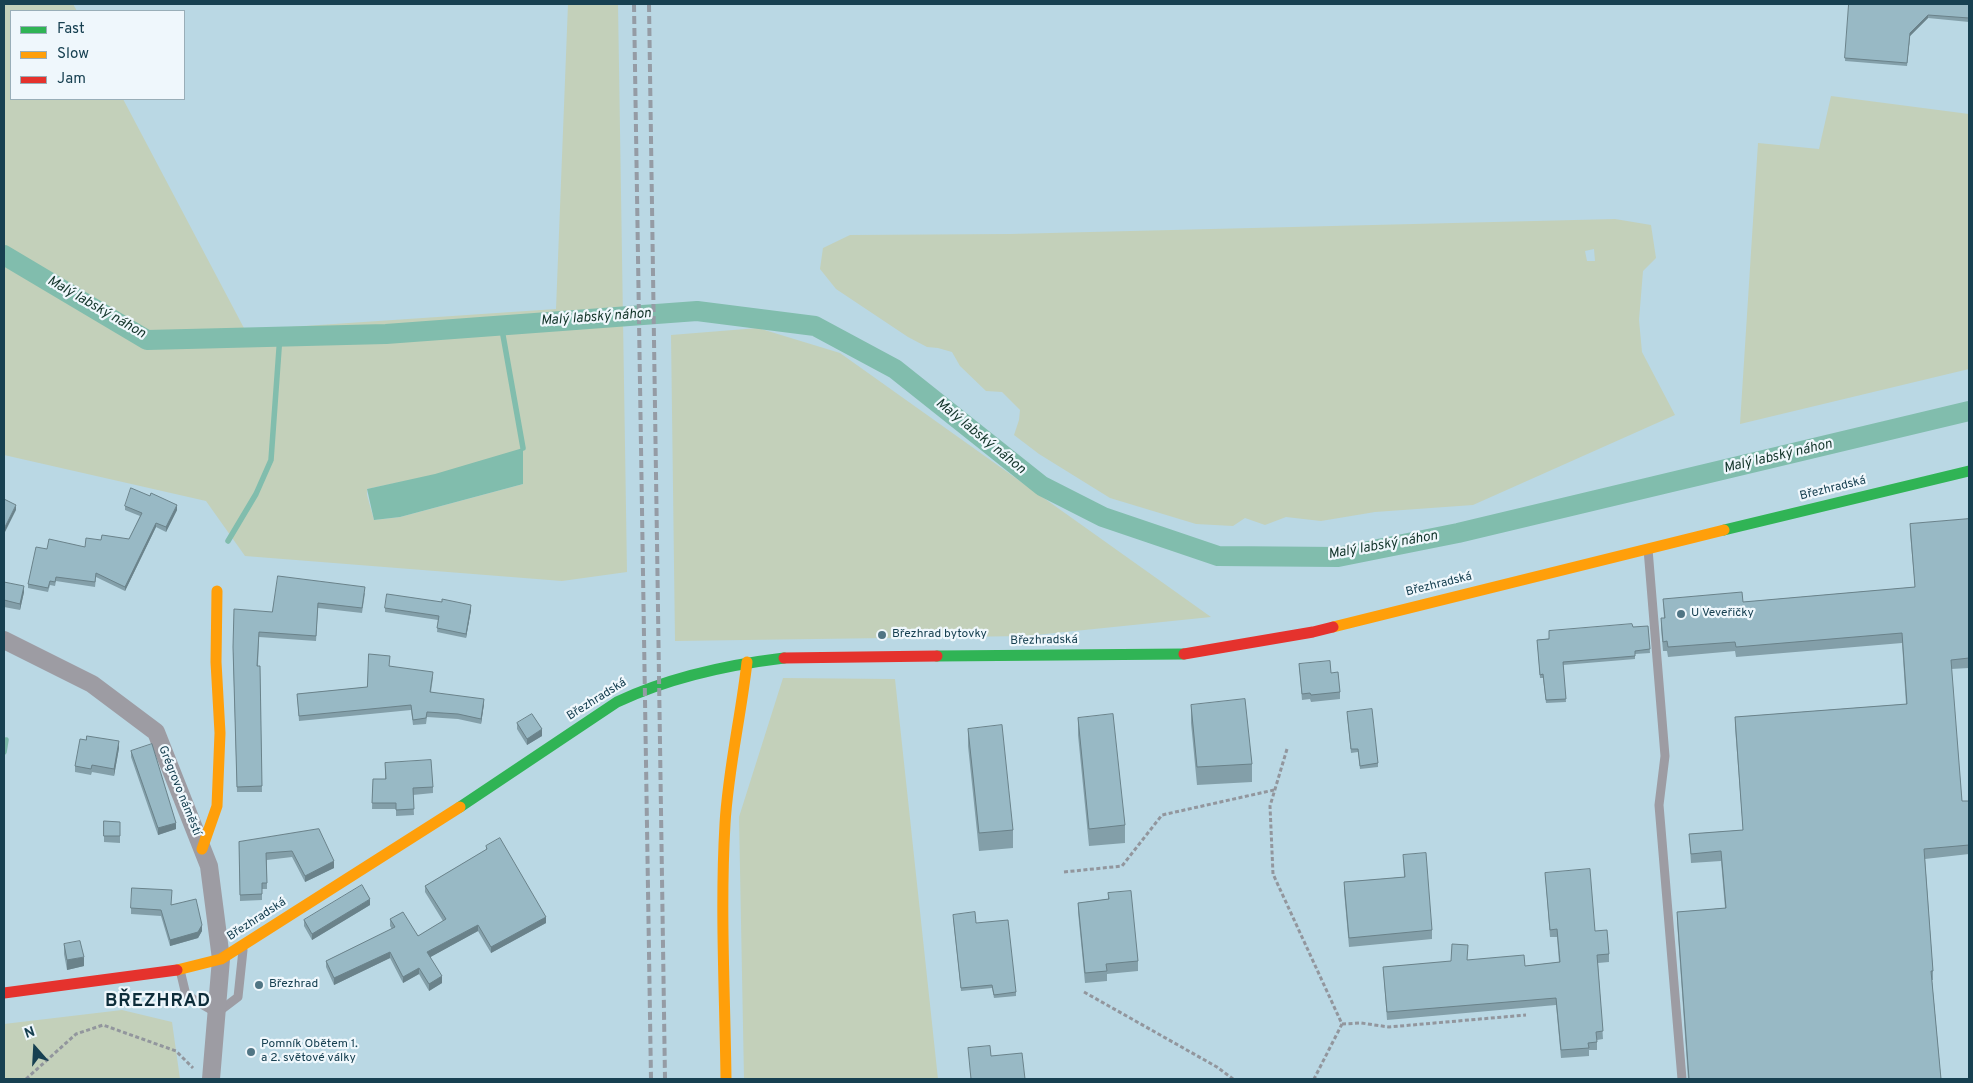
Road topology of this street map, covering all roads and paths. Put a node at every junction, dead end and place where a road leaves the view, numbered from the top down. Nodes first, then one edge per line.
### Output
1 (1969, 471) edge
2 (1648, 548) junction
3 (217, 591) dead end
4 (4, 640) edge
5 (746, 662) junction
6 (1287, 749) dead end
7 (1274, 790) junction
8 (202, 849) junction
9 (1064, 872) dead end
10 (244, 945) junction
11 (222, 960) junction
12 (180, 970) junction
13 (1084, 992) dead end
14 (4, 994) edge
15 (217, 1013) junction
16 (1526, 1015) dead end
17 (1342, 1024) junction
18 (204, 1076) edge
19 (26, 1079) edge
20 (726, 1079) edge
21 (1233, 1079) edge
22 (1314, 1079) edge
23 (1682, 1079) edge

1 - 2 street, Březhradská
2 - 5 street, Březhradská
2 - 23 lane
3 - 8 street, Grégrovo náměstí
4 - 8 street, Grégrovo náměstí
5 - 10 street, Březhradská
5 - 20 street
6 - 7 path
7 - 9 path
7 - 17 path
8 - 11 street, Grégrovo náměstí
10 - 11 street, Březhradská
10 - 15 lane
11 - 12 street, Březhradská
11 - 15 street, Grégrovo náměstí
12 - 14 street, Březhradská
12 - 15 lane
13 - 21 path
15 - 18 street, Grégrovo náměstí
16 - 17 path
17 - 22 path
18 - 19 path

